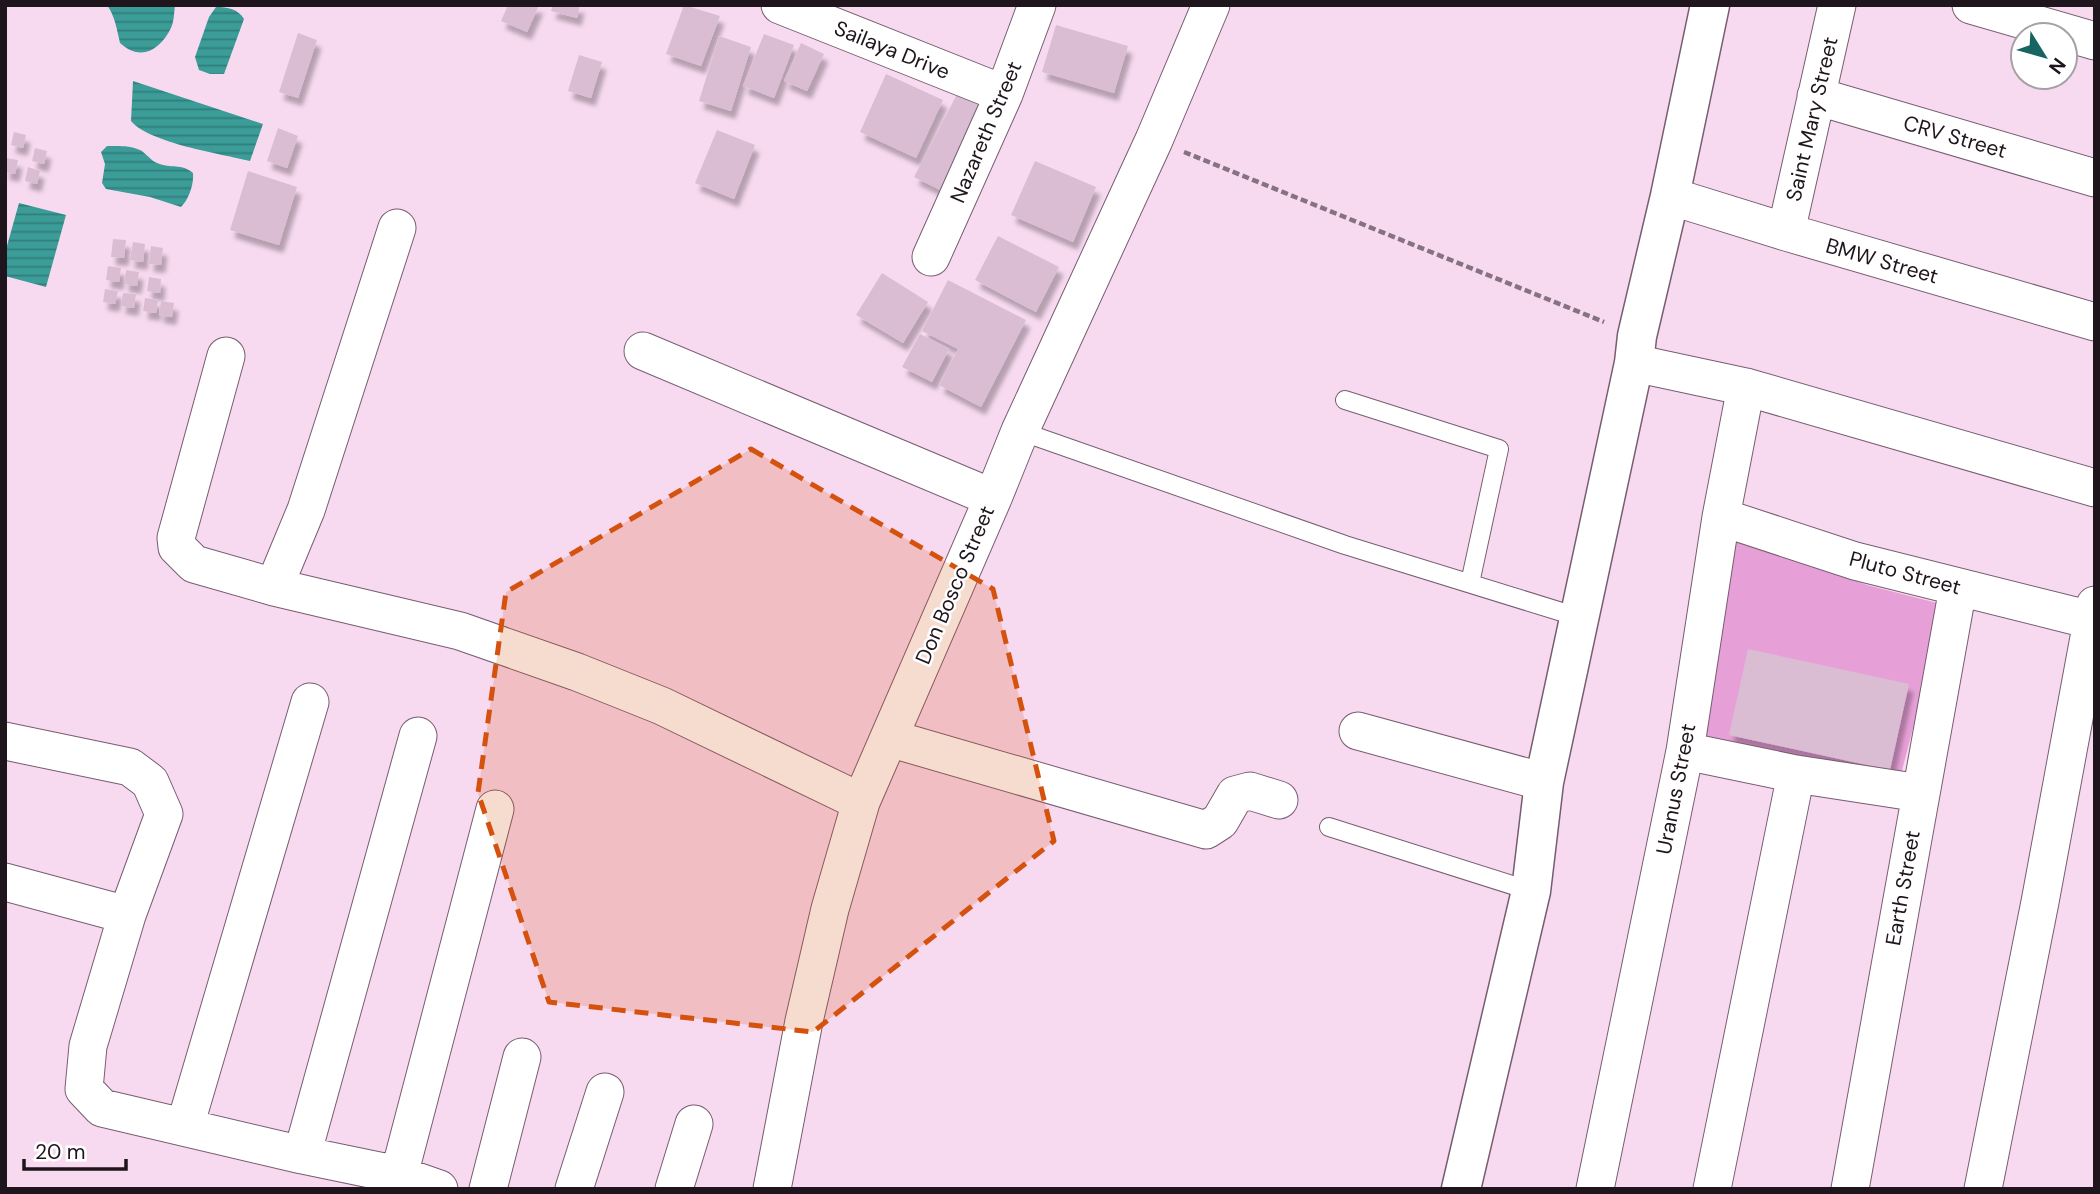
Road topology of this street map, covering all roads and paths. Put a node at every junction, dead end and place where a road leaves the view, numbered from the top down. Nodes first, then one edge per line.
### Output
1 (780, 5) edge
2 (1037, 5) edge
3 (1211, 5) edge
4 (1710, 5) edge
5 (1838, 5) edge
6 (1972, 5) edge
7 (2095, 41) edge
8 (1004, 94) junction
9 (1816, 96) junction
10 (1154, 140) junction
11 (2095, 178) edge
12 (1670, 196) junction
13 (397, 228) dead end
14 (1786, 233) junction
15 (932, 257) dead end
16 (2095, 323) edge
17 (1636, 349) junction
18 (643, 351) dead end
19 (226, 356) dead end
20 (1746, 387) junction
21 (1345, 400) dead end
22 (1020, 431) junction
23 (2095, 488) edge
24 (993, 498) junction
25 (1721, 517) junction
26 (1470, 583) junction
27 (274, 587) junction
28 (1958, 588) junction
29 (2093, 612) edge
30 (1578, 617) junction
31 (310, 702) dead end
32 (1358, 732) dead end
33 (418, 736) dead end
34 (889, 738) junction
35 (5, 741) edge
36 (1685, 751) junction
37 (1796, 774) junction
38 (1544, 782) junction
39 (1920, 793) junction
40 (1279, 800) dead end
41 (862, 802) junction
42 (495, 809) dead end
43 (1329, 827) dead end
44 (5, 882) edge
45 (1531, 891) junction
46 (127, 915) junction
47 (522, 1057) dead end
48 (605, 1092) dead end
49 (694, 1124) dead end
50 (185, 1126) junction
51 (302, 1155) junction
52 (399, 1175) junction
53 (439, 1189) edge
54 (488, 1189) edge
55 (574, 1189) edge
56 (674, 1189) edge
57 (772, 1189) edge
58 (1461, 1189) edge
59 (1595, 1189) edge
60 (1712, 1189) edge
61 (1850, 1189) edge
62 (1983, 1189) edge

1 - 8 street, Sailaya Drive
2 - 8 street, Nazareth Street
3 - 10 street, Don Bosco Street
4 - 12 street
5 - 9 street, Saint Mary Street
6 - 7 street
8 - 15 street, Nazareth Street
9 - 11 street, CRV Street
9 - 14 street, Saint Mary Street
10 - 17 path
10 - 22 street, Don Bosco Street
12 - 14 street, BMW Street
12 - 17 street
13 - 27 street
14 - 16 street, BMW Street
17 - 20 street
17 - 30 street
18 - 24 street
19 - 27 street
20 - 23 street
20 - 25 street, Uranus Street
21 - 26 lane
22 - 24 street, Don Bosco Street
22 - 26 lane
24 - 34 street, Don Bosco Street
25 - 28 street, Pluto Street
25 - 36 street, Uranus Street
26 - 30 lane
27 - 41 street
28 - 29 street, Pluto Street
28 - 39 street, Earth Street
29 - 62 street
30 - 38 street
31 - 50 street
32 - 38 street
33 - 51 street
34 - 40 street
34 - 41 street, Don Bosco Street
35 - 46 street
36 - 37 street
36 - 59 street, Uranus Street
37 - 39 street
37 - 60 street
38 - 45 street
39 - 61 street, Earth Street
41 - 57 street, Don Bosco Street
42 - 52 street
43 - 45 lane
44 - 46 street
45 - 58 street
46 - 50 street
47 - 54 street
48 - 55 street
49 - 56 street
50 - 51 street
51 - 52 street
52 - 53 street

